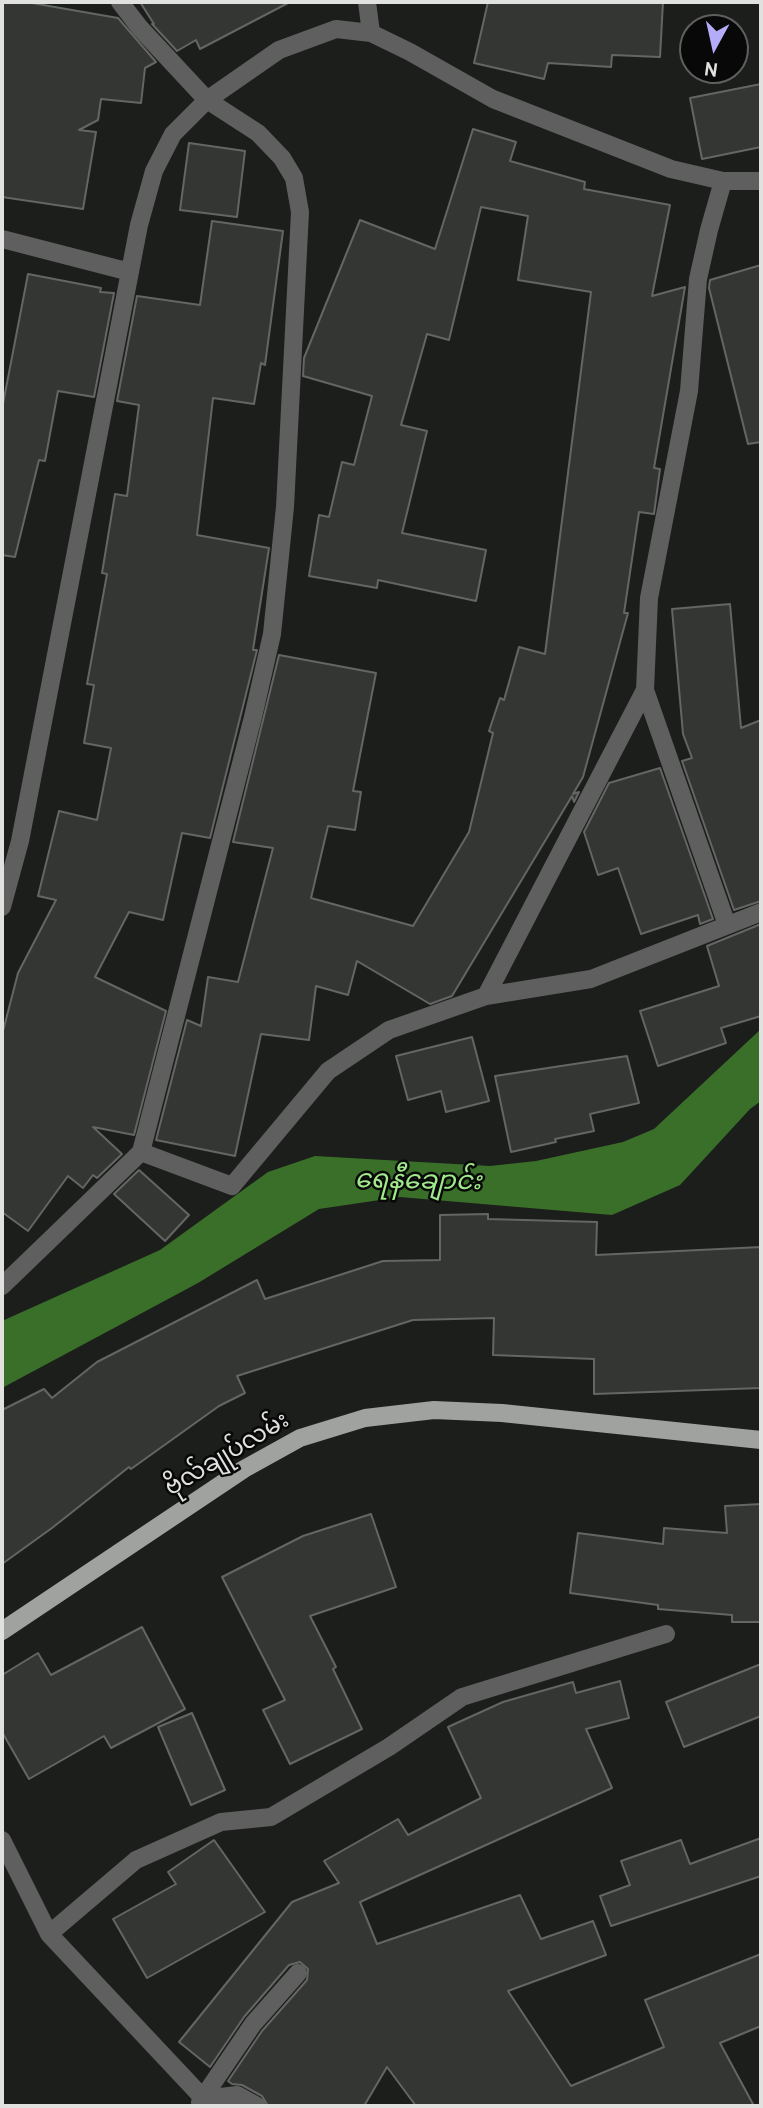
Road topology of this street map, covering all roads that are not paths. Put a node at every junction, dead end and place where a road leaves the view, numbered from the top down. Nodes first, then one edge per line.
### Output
1 (120, 2) edge
2 (367, 2) edge
3 (371, 33) junction
4 (207, 100) junction
5 (723, 181) junction
6 (761, 181) edge
7 (2, 239) edge
8 (130, 272) junction
9 (645, 690) junction
10 (2, 907) edge
11 (761, 912) edge
12 (727, 925) junction
13 (486, 996) junction
14 (141, 1152) junction
15 (2, 1286) edge
16 (761, 1440) edge
17 (2, 1631) edge
18 (666, 1634) dead end
19 (2, 1840) edge
20 (49, 1934) junction
21 (298, 1973) dead end
22 (199, 2103) edge
23 (257, 2106) edge

1 - 4 street
2 - 3 street
3 - 4 street
3 - 5 street
4 - 8 street
4 - 14 street
5 - 6 street
5 - 9 street
7 - 8 street
8 - 10 street
9 - 12 street
9 - 13 street
11 - 12 street
12 - 13 street
13 - 14 street
14 - 15 street
16 - 17 main road, ဗိုလ်‌ချုပ်‌လမ်း
18 - 20 street
19 - 20 street
20 - 22 street
21 - 22 street
22 - 23 street

